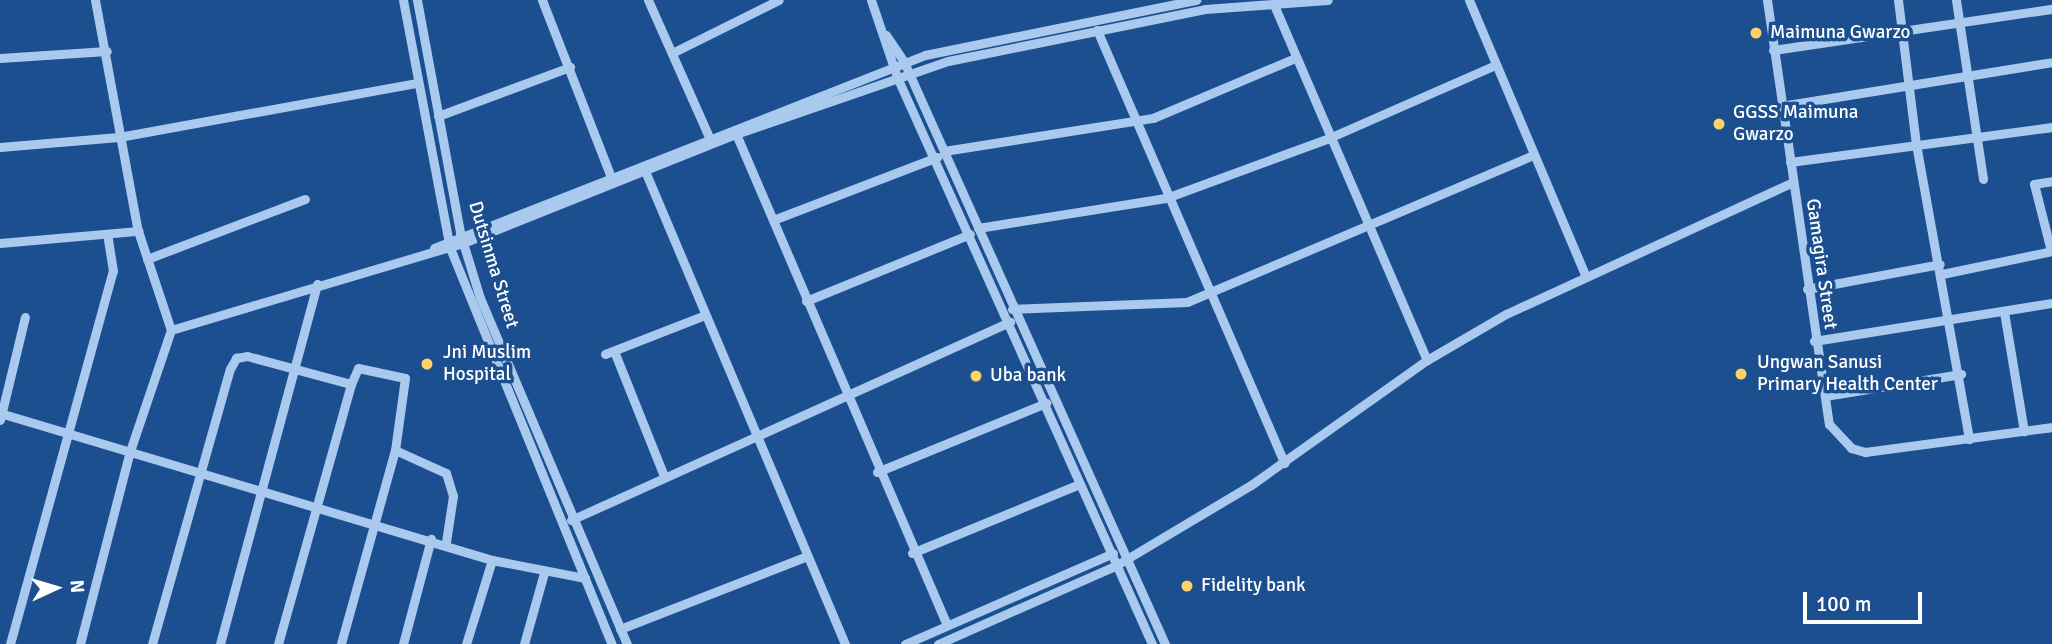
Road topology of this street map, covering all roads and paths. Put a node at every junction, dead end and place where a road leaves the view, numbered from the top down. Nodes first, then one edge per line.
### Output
1 (95, 0) edge
2 (402, 0) edge
3 (417, 0) edge
4 (541, 0) edge
5 (648, 0) edge
6 (779, 0) edge
7 (871, 0) edge
8 (1196, 0) edge
9 (1328, 0) edge
10 (1469, 0) edge
11 (1767, 0) edge
12 (1898, 0) edge
13 (1956, 0) edge
14 (1138, 5) edge
15 (1274, 5) junction
16 (2052, 9) edge
17 (1960, 25) junction
18 (1097, 30) junction
19 (1903, 30) junction
20 (885, 33) junction
21 (1773, 50) junction
22 (107, 51) junction
23 (672, 53) junction
24 (0, 58) edge
25 (1293, 59) junction
26 (904, 62) junction
27 (2052, 62) edge
28 (1494, 65) junction
29 (893, 66) junction
30 (570, 67) junction
31 (909, 74) junction
32 (1968, 76) junction
33 (897, 77) junction
34 (416, 83) junction
35 (1910, 86) junction
36 (1781, 106) junction
37 (438, 116) junction
38 (1132, 117) junction
39 (2052, 127) edge
40 (736, 134) junction
41 (708, 135) junction
42 (118, 137) junction
43 (1976, 137) junction
44 (1329, 138) junction
45 (1916, 144) junction
46 (0, 147) edge
47 (940, 154) junction
48 (1534, 155) junction
49 (1790, 162) junction
50 (645, 171) junction
51 (612, 179) junction
52 (1983, 179) dead end
53 (2052, 181) edge
54 (1791, 183) junction
55 (1166, 198) junction
56 (305, 199) dead end
57 (773, 220) junction
58 (1369, 227) junction
59 (138, 231) junction
60 (974, 231) junction
61 (460, 233) junction
62 (107, 234) junction
63 (447, 237) junction
64 (0, 243) edge
65 (463, 243) junction
66 (434, 248) junction
67 (450, 248) junction
68 (2052, 251) edge
69 (148, 258) junction
70 (1941, 269) junction
71 (1586, 274) junction
72 (317, 284) junction
73 (1807, 289) junction
74 (1206, 293) junction
75 (806, 301) junction
76 (2052, 303) edge
77 (1013, 309) junction
78 (2004, 312) junction
79 (705, 315) junction
80 (25, 317) dead end
81 (1010, 322) junction
82 (1952, 323) junction
83 (171, 330) junction
84 (1814, 341) junction
85 (1427, 360) junction
86 (294, 368) junction
87 (1961, 374) junction
88 (351, 384) junction
89 (843, 394) junction
90 (1825, 396) junction
91 (1046, 403) junction
92 (1, 416) edge
93 (2052, 427) edge
94 (2024, 431) junction
95 (69, 434) junction
96 (754, 435) junction
97 (1969, 439) junction
98 (395, 450) junction
99 (130, 451) junction
100 (1284, 463) junction
101 (200, 472) junction
102 (877, 472) junction
103 (664, 476) junction
104 (1079, 484) junction
105 (262, 491) junction
106 (313, 506) junction
107 (571, 520) junction
108 (376, 523) junction
109 (431, 539) junction
110 (446, 542) junction
111 (912, 553) junction
112 (1110, 554) junction
113 (1124, 555) junction
114 (805, 557) junction
115 (492, 560) junction
116 (1115, 566) junction
117 (544, 573) junction
118 (585, 578) junction
119 (947, 625) junction
120 (620, 629) junction
121 (10, 644) edge
122 (80, 644) edge
123 (152, 644) edge
124 (220, 644) edge
125 (278, 644) edge
126 (341, 644) edge
127 (403, 644) edge
128 (466, 644) edge
129 (524, 644) edge
130 (612, 644) edge
131 (627, 644) edge
132 (845, 644) edge
133 (905, 644) edge
134 (938, 644) edge
135 (1152, 644) edge
136 (1165, 644) edge

1 - 22 street
2 - 34 street, Dutsinma Street
3 - 37 street, Dutsinma Street
4 - 30 street
5 - 23 street
6 - 23 street
7 - 20 street
8 - 14 street
9 - 15 street
10 - 28 street
11 - 21 street, Gamagira Street
12 - 19 street
13 - 17 street
14 - 26 street
15 - 18 street
15 - 25 street
16 - 17 street
17 - 19 street
17 - 32 street
18 - 31 street
18 - 38 street
19 - 21 street
19 - 35 street
20 - 26 street
20 - 29 street
21 - 36 street, Gamagira Street
22 - 24 street
22 - 42 street
23 - 41 street
25 - 38 street
25 - 44 street
26 - 29 street
26 - 31 street
27 - 32 street
28 - 44 street
28 - 48 street
29 - 33 street
29 - 41 street
30 - 37 street
30 - 51 street
31 - 33 street
31 - 47 street
32 - 35 street
32 - 43 street
33 - 40 street
33 - 47 street
34 - 42 street
34 - 63 street, Dutsinma Street
35 - 36 street
35 - 45 street
36 - 49 street, Gamagira Street
37 - 61 street, Dutsinma Street
38 - 47 street
38 - 55 street
39 - 43 street
40 - 50 street
40 - 57 street
41 - 51 street
42 - 46 street
42 - 59 street
43 - 45 street
43 - 52 street
44 - 55 street
44 - 58 street
45 - 49 street
45 - 70 street
47 - 57 street
47 - 60 street
48 - 58 street
48 - 71 street
49 - 54 street, Gamagira Street
50 - 51 street
50 - 79 street
51 - 61 street
51 - 65 street
53 - 68 street
54 - 71 street
54 - 73 street, Gamagira Street
55 - 60 street
55 - 74 street
56 - 69 street
57 - 75 street
58 - 74 street
58 - 85 street
59 - 62 street
59 - 69 street
60 - 75 street
60 - 77 street
60 - 81 street
61 - 63 street
61 - 65 street, Dutsinma Street
62 - 64 street
62 - 95 street
63 - 66 street
63 - 67 street, Dutsinma Street
65 - 67 street
65 - 107 street, Dutsinma Street
66 - 67 street
66 - 72 street
67 - 118 street, Dutsinma Street
68 - 70 street
69 - 83 street
70 - 73 street
70 - 82 street
71 - 85 street
72 - 83 street
72 - 86 street
73 - 84 street, Gamagira Street
74 - 77 street
74 - 100 street
75 - 89 street
76 - 78 street
77 - 113 street
78 - 82 street
78 - 94 street
79 - 96 street
79 - 103 street
80 - 92 street
81 - 89 street
81 - 91 street
82 - 84 street
82 - 87 street
83 - 99 street
84 - 90 street, Gamagira Street
85 - 100 street
86 - 88 street
86 - 101 street
86 - 105 street
87 - 90 street
87 - 97 street
88 - 98 street
88 - 106 street
89 - 96 street
89 - 102 street
90 - 97 street, Gamagira Street
91 - 102 street
91 - 104 street
92 - 95 street
93 - 94 street, Gamagira Street
94 - 97 street, Gamagira Street
95 - 99 street
95 - 121 street
96 - 103 street
96 - 114 street
98 - 108 street
98 - 110 street
99 - 101 street
99 - 122 street
100 - 113 street
101 - 105 street
101 - 123 street
102 - 111 street
103 - 107 street
104 - 111 street
104 - 112 street
105 - 106 street
105 - 124 street
106 - 108 street
106 - 125 street
107 - 120 street, Dutsinma Street
108 - 109 street
108 - 126 street
109 - 110 street
109 - 127 street
110 - 115 street
111 - 119 street
112 - 113 street
112 - 116 street
112 - 119 street
113 - 116 street
113 - 136 street
114 - 120 street
114 - 132 street
115 - 117 street
115 - 128 street
116 - 134 street
116 - 135 street
117 - 118 street
117 - 129 street
118 - 130 street, Dutsinma Street
119 - 133 street
120 - 131 street, Dutsinma Street

